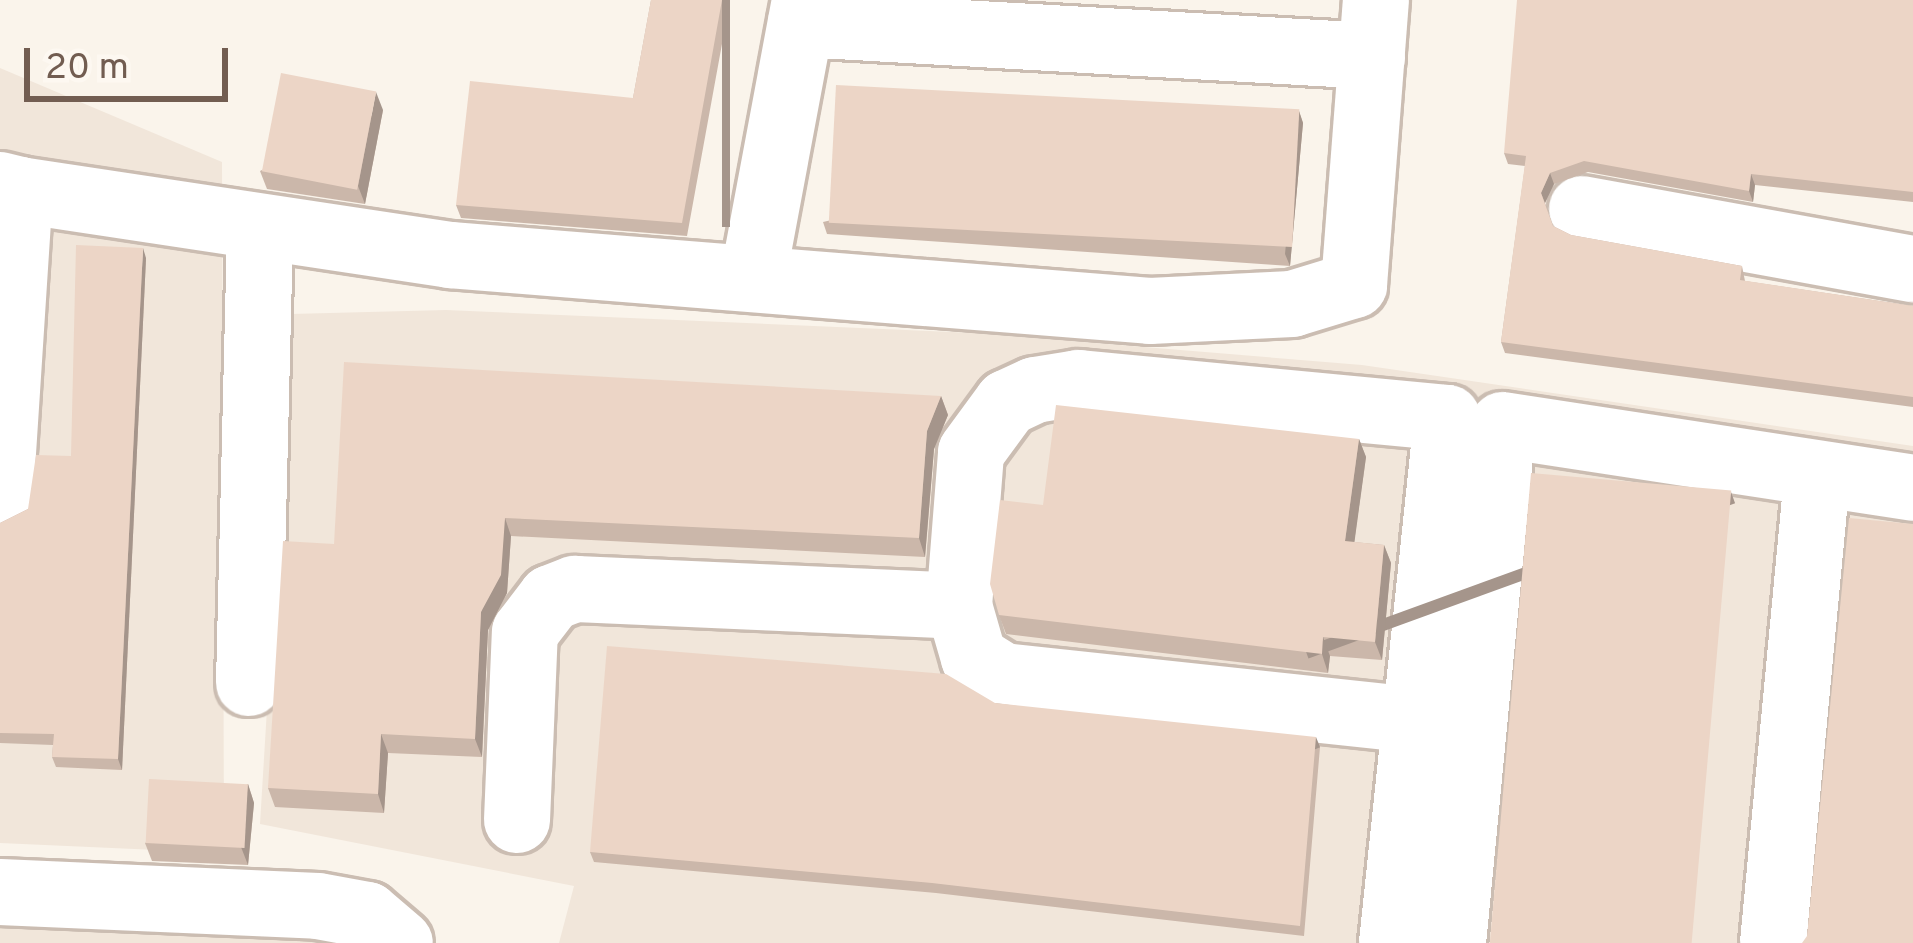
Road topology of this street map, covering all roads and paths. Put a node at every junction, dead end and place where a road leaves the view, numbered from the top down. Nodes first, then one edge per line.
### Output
1 (803, 12) edge
2 (1374, 28) edge
3 (10, 188) edge
4 (1582, 209) dead end
5 (260, 232) junction
6 (1913, 269) edge
7 (753, 278) junction
8 (1817, 474) junction
9 (1913, 488) edge
10 (0, 500) edge
11 (959, 606) junction
12 (249, 683) dead end
13 (1417, 720) junction
14 (517, 820) dead end
15 (0, 892) edge
16 (65, 918) edge
17 (400, 943) edge
18 (1392, 943) edge
19 (1453, 943) edge
20 (1772, 943) edge

1 - 2 street
1 - 7 street
2 - 7 street
3 - 5 street
3 - 10 street
4 - 6 street
5 - 7 street
5 - 12 street
8 - 9 street
8 - 19 street
8 - 20 street
11 - 13 street
11 - 13 street
11 - 14 street
13 - 18 street
15 - 16 street
16 - 17 street

